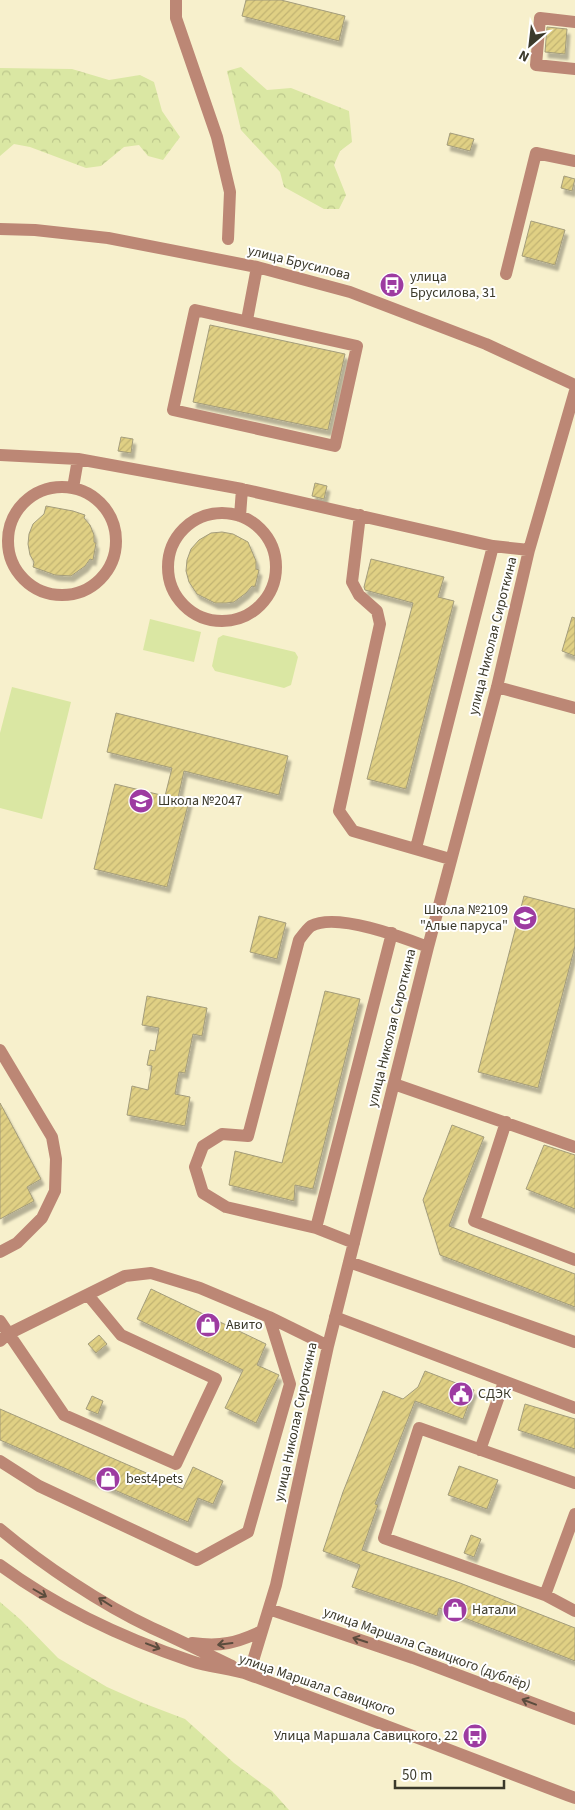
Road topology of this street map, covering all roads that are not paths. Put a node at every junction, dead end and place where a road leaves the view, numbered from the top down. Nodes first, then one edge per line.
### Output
1 (176, 0) edge
2 (575, 22) edge
3 (575, 69) edge
4 (575, 160) edge
5 (0, 229) edge
6 (228, 239) dead end
7 (257, 267) junction
8 (506, 274) dead end
9 (248, 320) junction
10 (575, 385) edge
11 (575, 391) edge
12 (0, 455) edge
13 (78, 459) junction
14 (73, 488) junction
15 (242, 489) junction
16 (360, 515) junction
17 (240, 516) junction
18 (493, 546) junction
19 (529, 550) junction
20 (497, 687) junction
21 (575, 708) edge
22 (416, 848) junction
23 (450, 859) junction
24 (392, 934) junction
25 (428, 947) junction
26 (0, 1050) edge
27 (394, 1084) junction
28 (506, 1122) junction
29 (575, 1147) edge
30 (316, 1228) junction
31 (354, 1243) junction
32 (0, 1252) edge
33 (575, 1260) edge
34 (349, 1262) junction
35 (88, 1295) junction
36 (270, 1317) junction
37 (335, 1318) junction
38 (0, 1321) edge
39 (4, 1337) edge
40 (575, 1342) edge
41 (328, 1346) junction
42 (504, 1382) junction
43 (575, 1408) edge
44 (480, 1450) junction
45 (0, 1462) edge
46 (575, 1483) edge
47 (575, 1514) edge
48 (0, 1529) edge
49 (0, 1565) edge
50 (545, 1595) junction
51 (268, 1610) junction
52 (575, 1611) edge
53 (262, 1631) junction
54 (185, 1642) junction
55 (246, 1673) junction
56 (574, 1715) edge
57 (575, 1798) edge

1 - 6 street
2 - 3 street
4 - 8 street
5 - 7 street, улица Брусилова
7 - 9 street
7 - 10 street, улица Брусилова
9 - 9 street
11 - 19 street, улица Николая Сироткина
12 - 13 street
13 - 14 street
13 - 15 street
14 - 14 street
15 - 16 street
15 - 17 street
16 - 18 street
16 - 22 street
17 - 17 street
18 - 19 street
18 - 22 street
19 - 20 street, улица Николая Сироткина
20 - 21 street
20 - 23 street, улица Николая Сироткина
22 - 23 street
23 - 25 street, улица Николая Сироткина
24 - 25 street
24 - 30 street
24 - 30 street
25 - 27 street, улица Николая Сироткина
26 - 32 street
27 - 28 street
27 - 31 street, улица Николая Сироткина
28 - 29 street
28 - 33 street
30 - 31 street
31 - 34 street, улица Николая Сироткина
34 - 37 street, улица Николая Сироткина
34 - 40 street
35 - 36 street
35 - 39 street
35 - 39 street
36 - 41 street
36 - 45 street
37 - 41 street, улица Николая Сироткина
37 - 42 street
38 - 39 street
41 - 51 street, улица Николая Сироткина
42 - 43 street
42 - 44 street
44 - 46 street
44 - 50 street
47 - 50 street
54 -> 48 street
49 -> 55 street, улица Маршала Савицкого
50 - 52 street
51 - 53 street, улица Николая Сироткина
56 -> 51 street, улица Маршала Савицкого (дублёр)
53 -> 54 street
53 - 55 street, улица Николая Сироткина
54 - 55 street
55 - 57 street, улица Маршала Савицкого

